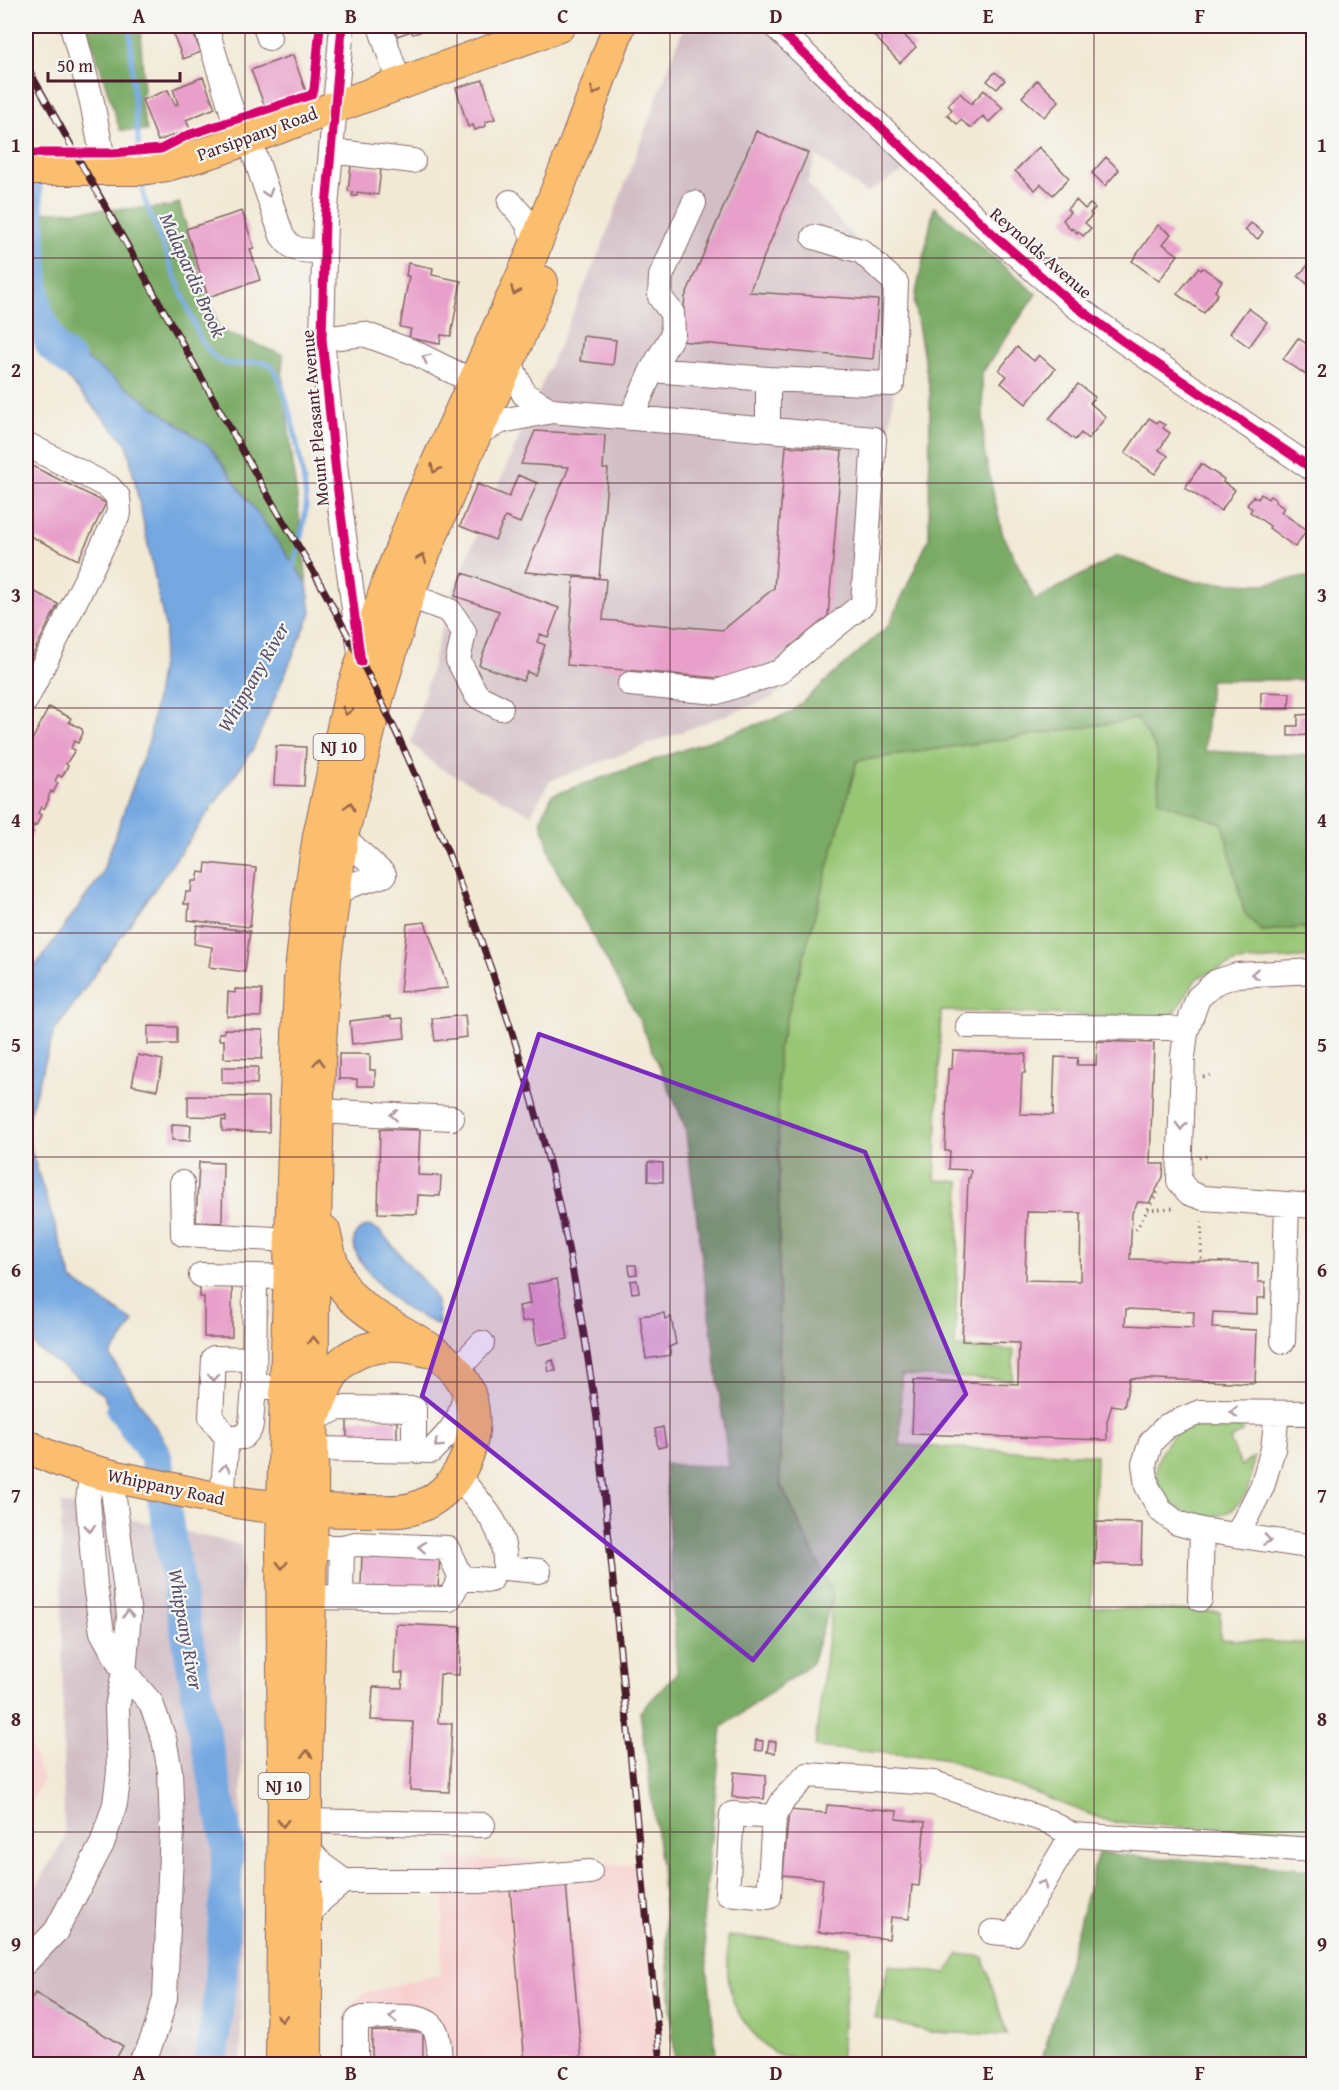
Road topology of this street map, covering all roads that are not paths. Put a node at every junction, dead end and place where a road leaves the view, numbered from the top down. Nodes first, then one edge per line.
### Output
1 (72, 26) edge
2 (342, 26) edge
3 (380, 26) edge
4 (559, 26) edge
5 (619, 26) edge
6 (640, 26) edge
7 (775, 26) edge
8 (206, 27) dead end
9 (399, 83) junction
10 (334, 106) junction
11 (245, 139) junction
12 (331, 151) junction
13 (413, 161) dead end
14 (32, 169) edge
15 (101, 170) junction
16 (510, 202) dead end
17 (694, 203) dead end
18 (814, 237) dead end
19 (536, 244) junction
20 (324, 251) junction
21 (322, 339) junction
22 (509, 361) junction
23 (652, 370) junction
24 (768, 379) junction
25 (474, 382) junction
26 (552, 411) junction
27 (631, 418) junction
28 (768, 429) junction
29 (476, 434) junction
30 (26, 444) edge
31 (1314, 470) edge
32 (408, 595) junction
33 (361, 662) junction
34 (630, 684) dead end
35 (26, 700) edge
36 (501, 708) dead end
37 (342, 836) junction
38 (334, 894) junction
39 (1314, 971) edge
40 (968, 1026) dead end
41 (1186, 1032) junction
42 (318, 1111) junction
43 (452, 1118) dead end
44 (316, 1162) junction
45 (182, 1183) dead end
46 (1287, 1204) junction
47 (1314, 1206) edge
48 (291, 1240) junction
49 (201, 1275) dead end
50 (255, 1276) junction
51 (290, 1277) junction
52 (1283, 1341) dead end
53 (482, 1343) dead end
54 (253, 1359) junction
55 (453, 1369) junction
56 (254, 1387) junction
57 (286, 1387) junction
58 (1277, 1413) junction
59 (1314, 1413) edge
60 (312, 1434) junction
61 (227, 1438) junction
62 (26, 1445) edge
63 (414, 1450) junction
64 (457, 1474) junction
65 (114, 1476) junction
66 (219, 1498) junction
67 (297, 1508) junction
68 (1202, 1530) junction
69 (1238, 1536) junction
70 (311, 1547) junction
71 (342, 1547) junction
72 (1314, 1547) edge
73 (539, 1571) dead end
74 (496, 1572) junction
75 (461, 1578) junction
76 (310, 1597) junction
77 (341, 1597) junction
78 (1200, 1599) dead end
79 (124, 1672) junction
80 (774, 1817) dead end
81 (483, 1824) dead end
82 (307, 1834) junction
83 (1072, 1835) junction
84 (1314, 1850) edge
85 (590, 1872) dead end
86 (344, 1881) junction
87 (307, 1918) junction
88 (992, 1932) dead end
89 (26, 1962) edge
90 (139, 2064) edge
91 (282, 2064) edge
92 (306, 2064) edge
93 (356, 2064) edge
94 (440, 2064) edge

1 - 15 street
2 - 10 street, Mount Pleasant Avenue
3 - 9 street
4 - 9 main road, Parsippany Road
5 -> 19 main road, NJ 10
6 - 22 main road, NJ 10
7 - 31 street, Reynolds Avenue
8 - 11 street
9 - 10 main road, Parsippany Road
10 - 11 main road, Parsippany Road
10 - 12 street, Mount Pleasant Avenue
11 - 15 main road, Parsippany Road
11 -> 20 street
12 - 13 street
12 - 20 street, Mount Pleasant Avenue
14 - 15 main road, Parsippany Road
16 - 19 street
17 - 23 street
18 - 24 street
19 -> 25 main road, NJ 10
20 - 21 street, Mount Pleasant Avenue
25 -> 21 street
21 - 33 street, Mount Pleasant Avenue
22 - 26 street
22 - 29 main road, NJ 10
23 - 24 street
23 - 27 street
24 - 28 street
25 -> 33 main road, NJ 10
26 - 27 street
26 - 29 street
27 - 28 street
28 - 34 street
32 -> 29 main road, NJ 10
30 - 35 street
32 - 36 street
37 -> 32 main road, NJ 10
33 -> 48 main road, NJ 10
37 - 38 main road, NJ 10
37 - 38 street
42 -> 38 main road, NJ 10
39 -> 41 street
40 - 41 street
41 -> 46 street
43 -> 42 street
42 - 44 main road, NJ 10
44 - 55 main road
60 -> 44 main road, NJ 10
45 - 48 street
46 - 47 street
46 - 52 street
48 - 51 main road, NJ 10
49 - 50 street
50 - 51 street
50 - 54 street
51 - 57 main road, NJ 10
53 - 55 street
54 - 56 street
54 -> 61 street
55 - 60 main road
55 -> 63 street
55 - 64 main road, Whippany Road
56 - 57 street
56 - 61 street
57 - 67 main road, NJ 10
58 - 59 street
58 -> 68 street
58 - 69 street
60 - 63 street
60 - 63 street
60 - 67 main road, NJ 10
66 -> 61 street
62 - 65 main road, Whippany Road
64 - 67 main road, Whippany Road
64 - 74 street
65 - 66 main road, Whippany Road
65 - 79 street
66 - 67 main road, Whippany Road
67 - 70 main road, NJ 10
67 -> 91 main road, NJ 10
68 - 69 street
68 - 78 street
69 -> 72 street
70 - 71 street
70 - 76 main road, NJ 10
75 -> 71 street
71 - 77 street
73 - 74 street
74 - 75 street
75 - 77 street
76 - 77 street
82 -> 76 main road, NJ 10
79 - 89 street
79 - 90 street
80 - 83 street
81 - 82 street
82 - 86 street
82 - 87 main road, NJ 10
83 - 84 street
88 -> 83 street
85 - 86 street
86 - 87 street
87 - 92 main road, NJ 10
94 -> 93 street

